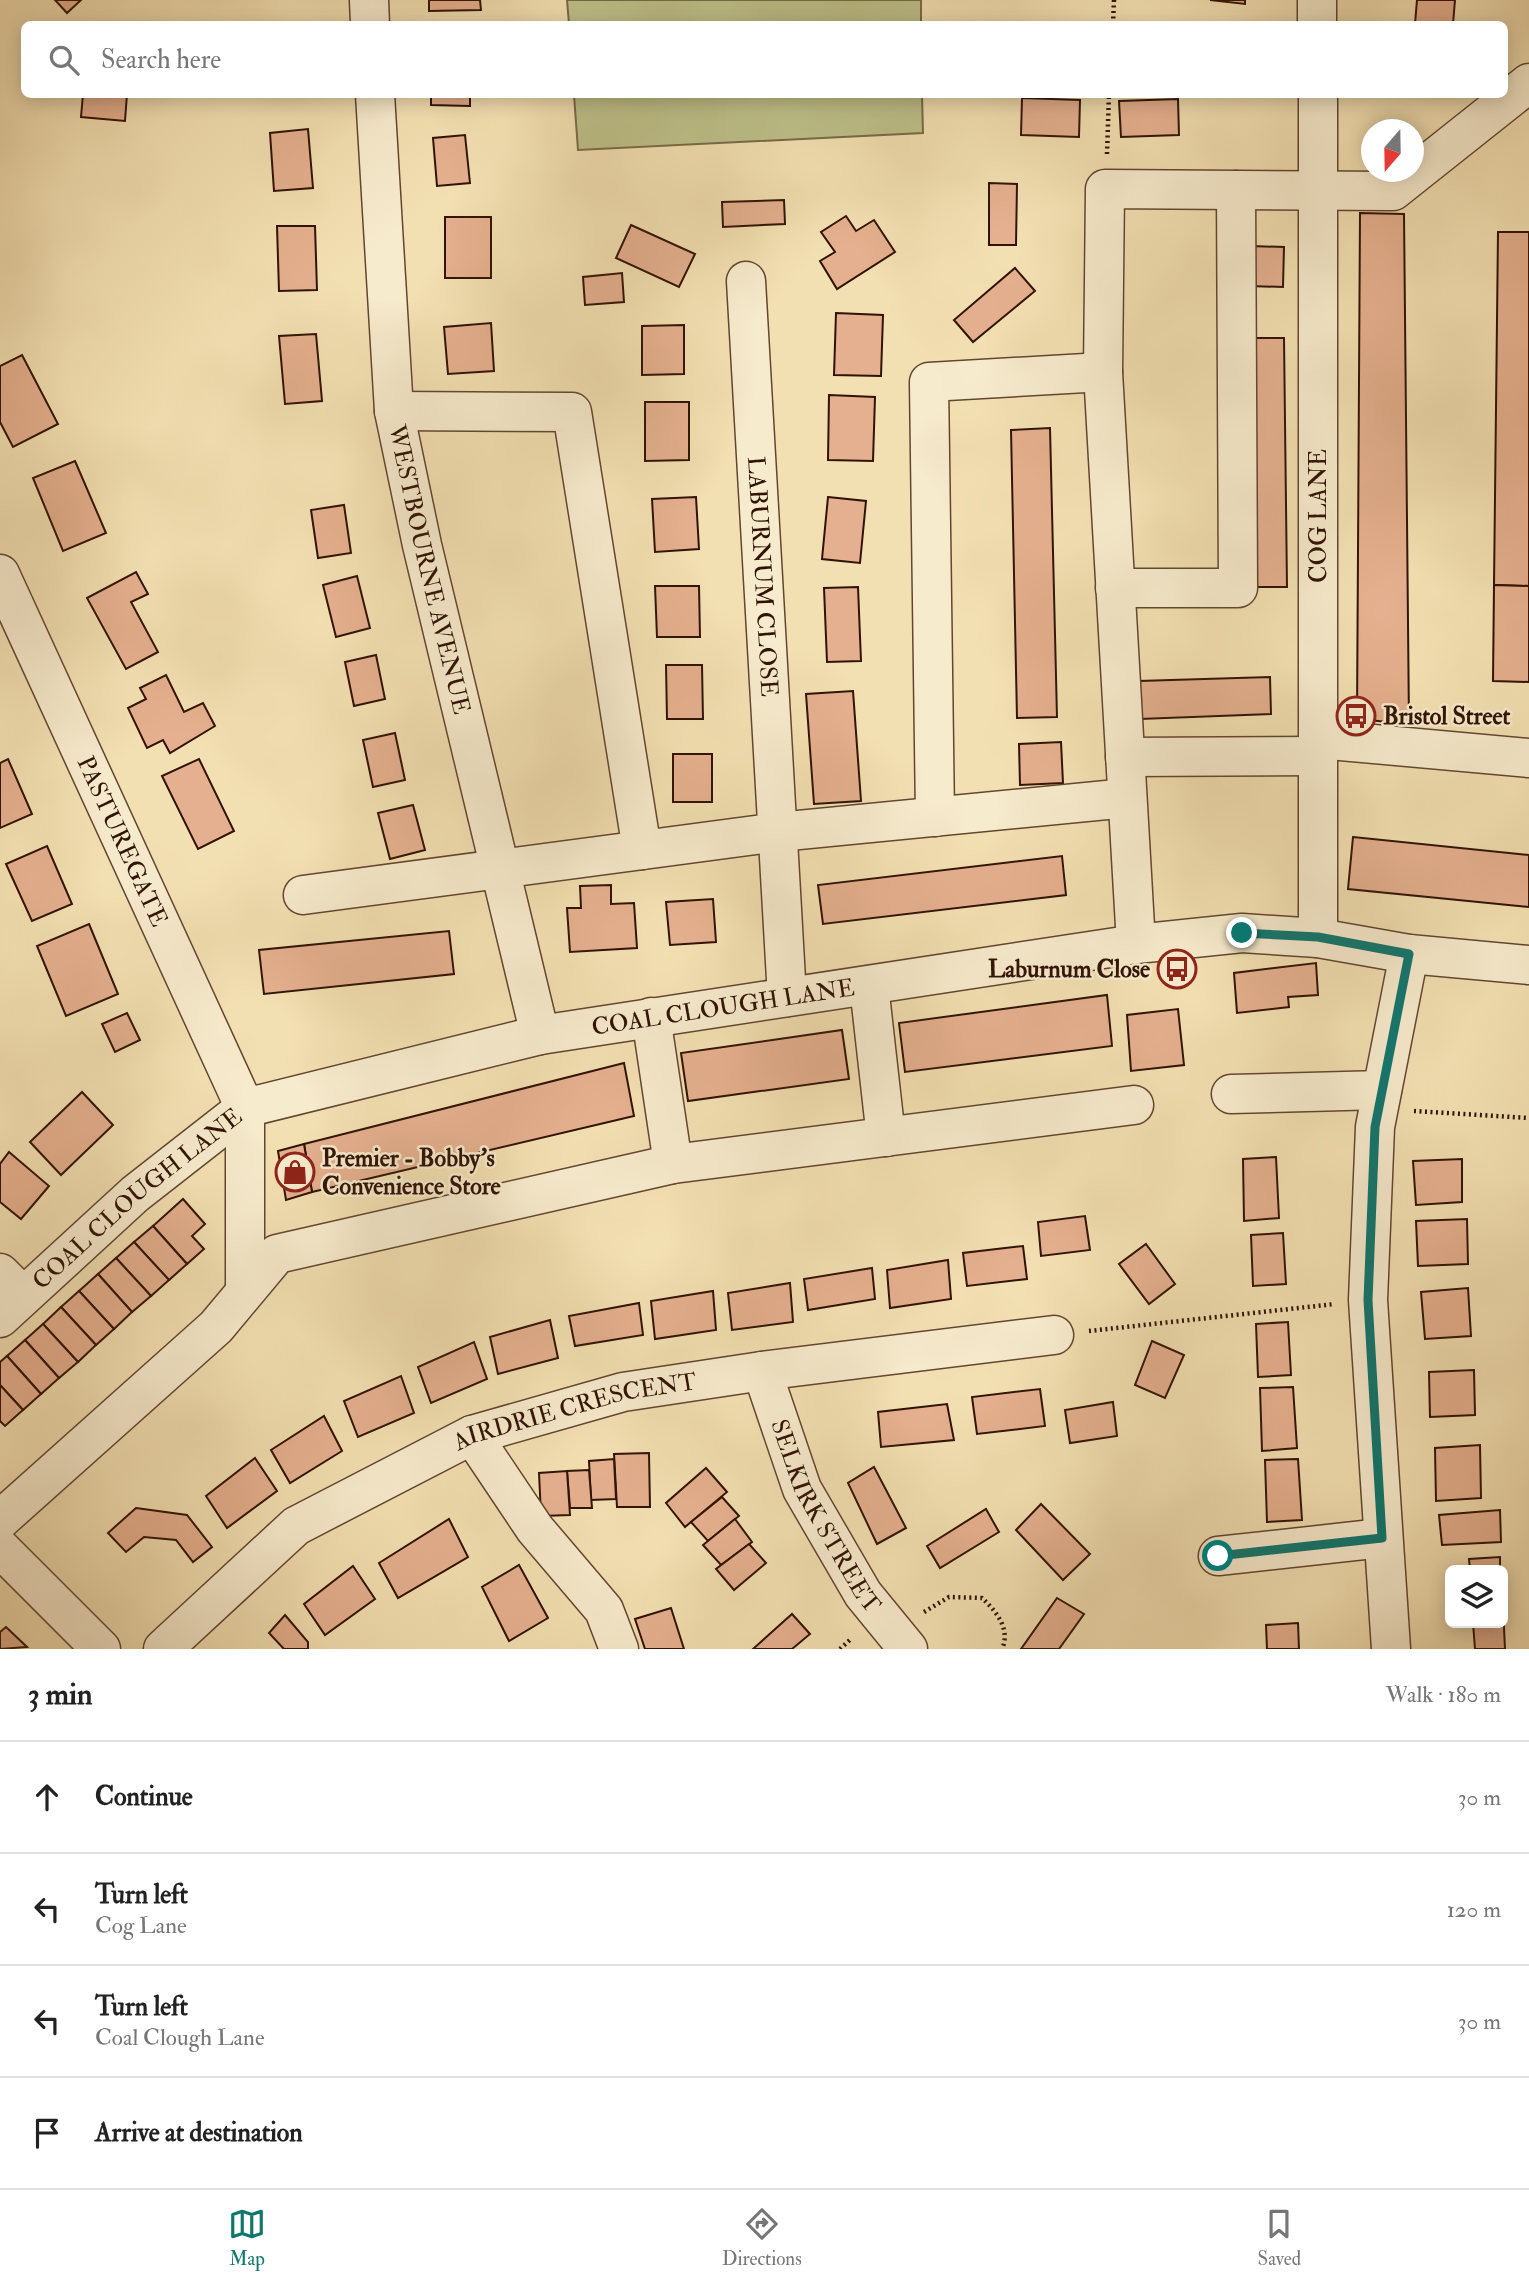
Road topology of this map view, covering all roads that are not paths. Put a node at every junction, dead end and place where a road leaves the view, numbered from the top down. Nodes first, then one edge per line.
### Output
1 (369, 0) edge
2 (1317, 0) edge
3 (370, 21) edge
4 (1317, 21) edge
5 (1529, 83) edge
6 (375, 98) edge
7 (1318, 98) edge
8 (1236, 190) junction
9 (1319, 191) junction
10 (746, 281) dead end
11 (1103, 372) junction
12 (394, 411) junction
13 (0, 574) edge
14 (1115, 588) junction
15 (8, 619) edge
16 (1318, 747) junction
17 (1125, 757) junction
18 (1529, 758) edge
19 (1127, 798) junction
20 (935, 817) junction
21 (778, 832) junction
22 (642, 850) junction
23 (500, 869) junction
24 (303, 895) dead end
25 (1318, 937) junction
26 (1136, 944) junction
27 (1409, 954) junction
28 (1529, 965) edge
29 (869, 986) junction
30 (787, 997) junction
31 (651, 1017) junction
32 (540, 1035) junction
33 (1231, 1094) dead end
34 (1380, 1100) junction
35 (1133, 1105) dead end
36 (245, 1108) junction
37 (886, 1137) junction
38 (673, 1164) junction
39 (245, 1291) junction
40 (8, 1296) edge
41 (1054, 1335) road end
42 (762, 1371) junction
43 (472, 1435) junction
44 (0, 1520) edge
45 (1382, 1538) junction
46 (0, 1548) edge
47 (1218, 1556) dead end
48 (902, 1642) edge
49 (101, 1649) edge
50 (163, 1649) edge
51 (619, 1649) edge
52 (1391, 1649) edge

1 - 3 street
2 - 4 street
5 - 9 street
6 - 12 street, WESTBOURNE AVENUE
7 - 9 street, COG LANE
8 - 9 street
8 - 11 street
8 - 14 street
9 - 16 street, COG LANE
10 - 21 street, LABURNUM CLOSE
11 - 14 street
11 - 20 street
12 - 22 street
12 - 23 street, WESTBOURNE AVENUE
13 - 15 street, PASTUREGATE
14 - 17 street
15 - 36 street, PASTUREGATE
16 - 17 street
16 - 18 street
16 - 25 street, COG LANE
17 - 19 street
19 - 20 street
19 - 26 street
20 - 21 street
21 - 22 street
21 - 30 street, LABURNUM CLOSE
22 - 23 street
23 - 24 street
23 - 32 street, WESTBOURNE AVENUE
25 - 26 street, COAL CLOUGH LANE
25 - 27 street, COAL CLOUGH LANE
26 - 29 street, COAL CLOUGH LANE
27 - 28 street, COAL CLOUGH LANE
27 - 34 street
29 - 30 street, COAL CLOUGH LANE
29 - 37 street
30 - 31 street, COAL CLOUGH LANE
31 - 32 street, COAL CLOUGH LANE
31 - 38 street
32 - 36 street, COAL CLOUGH LANE
33 - 34 street
34 - 45 street
35 - 37 street
36 - 39 street
36 - 40 street, COAL CLOUGH LANE
37 - 38 street
38 - 39 street
39 - 44 street
41 - 42 street, AIRDRIE CRESCENT
42 - 43 street, AIRDRIE CRESCENT
42 - 48 street, SELKIRK STREET
43 - 50 street, AIRDRIE CRESCENT
43 - 51 street
45 - 47 street
45 - 52 street
46 - 49 street

